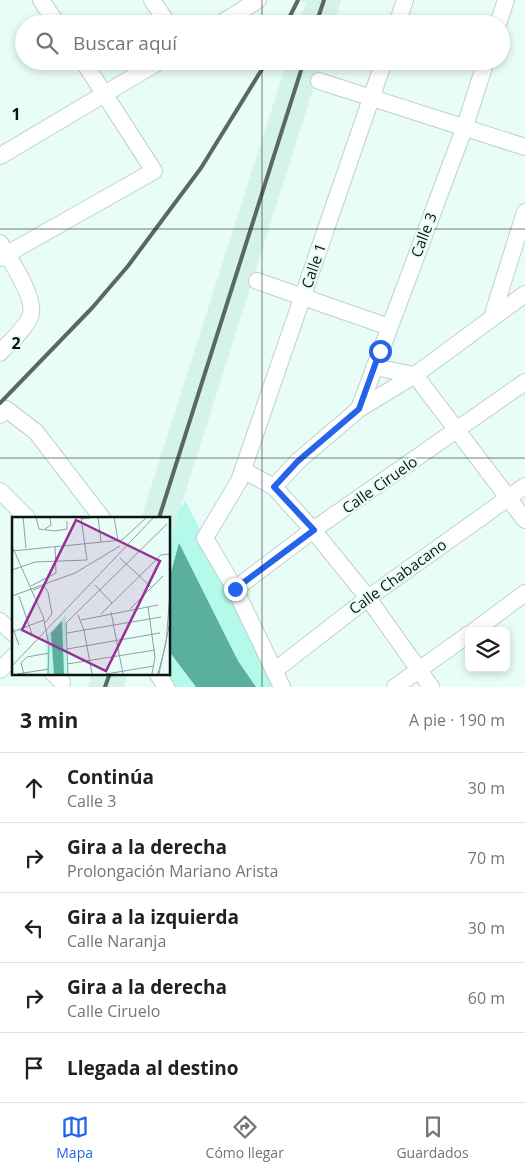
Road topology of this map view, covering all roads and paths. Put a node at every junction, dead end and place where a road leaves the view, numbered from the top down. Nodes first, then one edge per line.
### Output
1 (41, 0) edge
2 (152, 0) edge
3 (258, 0) edge
4 (405, 0) edge
5 (506, 0) edge
6 (51, 15) edge
7 (162, 15) edge
8 (234, 15) edge
9 (400, 15) edge
10 (501, 15) edge
11 (89, 70) edge
12 (145, 70) edge
13 (381, 70) edge
14 (483, 70) edge
15 (319, 82) dead end
16 (105, 94) junction
17 (372, 98) junction
18 (464, 129) junction
19 (525, 147) edge
20 (0, 156) edge
21 (525, 212) edge
22 (2, 252) edge
23 (257, 281) dead end
24 (525, 294) edge
25 (304, 297) junction
26 (492, 316) junction
27 (389, 327) junction
28 (0, 353) edge
29 (374, 368) junction
30 (415, 375) junction
31 (525, 382) edge
32 (359, 409) junction
33 (0, 415) edge
34 (458, 431) junction
35 (243, 470) junction
36 (525, 486) edge
37 (274, 487) junction
38 (0, 491) edge
39 (508, 498) junction
40 (26, 517) edge
41 (101, 517) edge
42 (525, 520) edge
43 (314, 530) junction
44 (235, 589) junction
45 (525, 593) edge
46 (368, 598) junction
47 (0, 621) edge
48 (479, 627) edge
49 (12, 632) edge
50 (465, 637) edge
51 (12, 658) edge
52 (0, 670) edge
53 (420, 670) junction
54 (274, 671) junction
55 (158, 674) edge
56 (166, 687) edge
57 (282, 687) edge
58 (395, 687) edge
59 (431, 687) edge

1 - 6 street
2 - 7 street
3 - 8 street
4 - 9 street
5 - 10 street
11 - 16 street
12 - 16 street
13 - 17 street, Calle 1
14 - 18 street, Calle 3
15 - 17 street
16 - 20 street
16 - 22 street
17 - 18 street
17 - 25 street, Calle 1
18 - 19 street
18 - 27 street, Calle 3
21 - 26 street
22 - 28 street
23 - 25 street
24 - 26 street
25 - 27 street
25 - 35 street, Calle 1
26 - 30 street
27 - 29 street, Calle 3
29 - 30 street
29 - 32 street, Calle 3
30 - 32 street
30 - 34 street
31 - 34 street, Calle Ciruelo
32 - 37 street
33 - 41 street
34 - 39 street
34 - 43 street, Calle Ciruelo
35 - 37 street
35 - 44 street
36 - 39 street, Calle Chabacano
37 - 43 street
38 - 40 street
39 - 42 street
39 - 46 street, Calle Chabacano
43 - 44 street, Calle Ciruelo
43 - 46 street
44 - 54 street
45 - 48 street
46 - 53 street
46 - 54 street, Calle Chabacano
47 - 49 street
50 - 53 street
51 - 52 street
53 - 58 street
53 - 59 street
54 - 57 street
55 - 56 street

